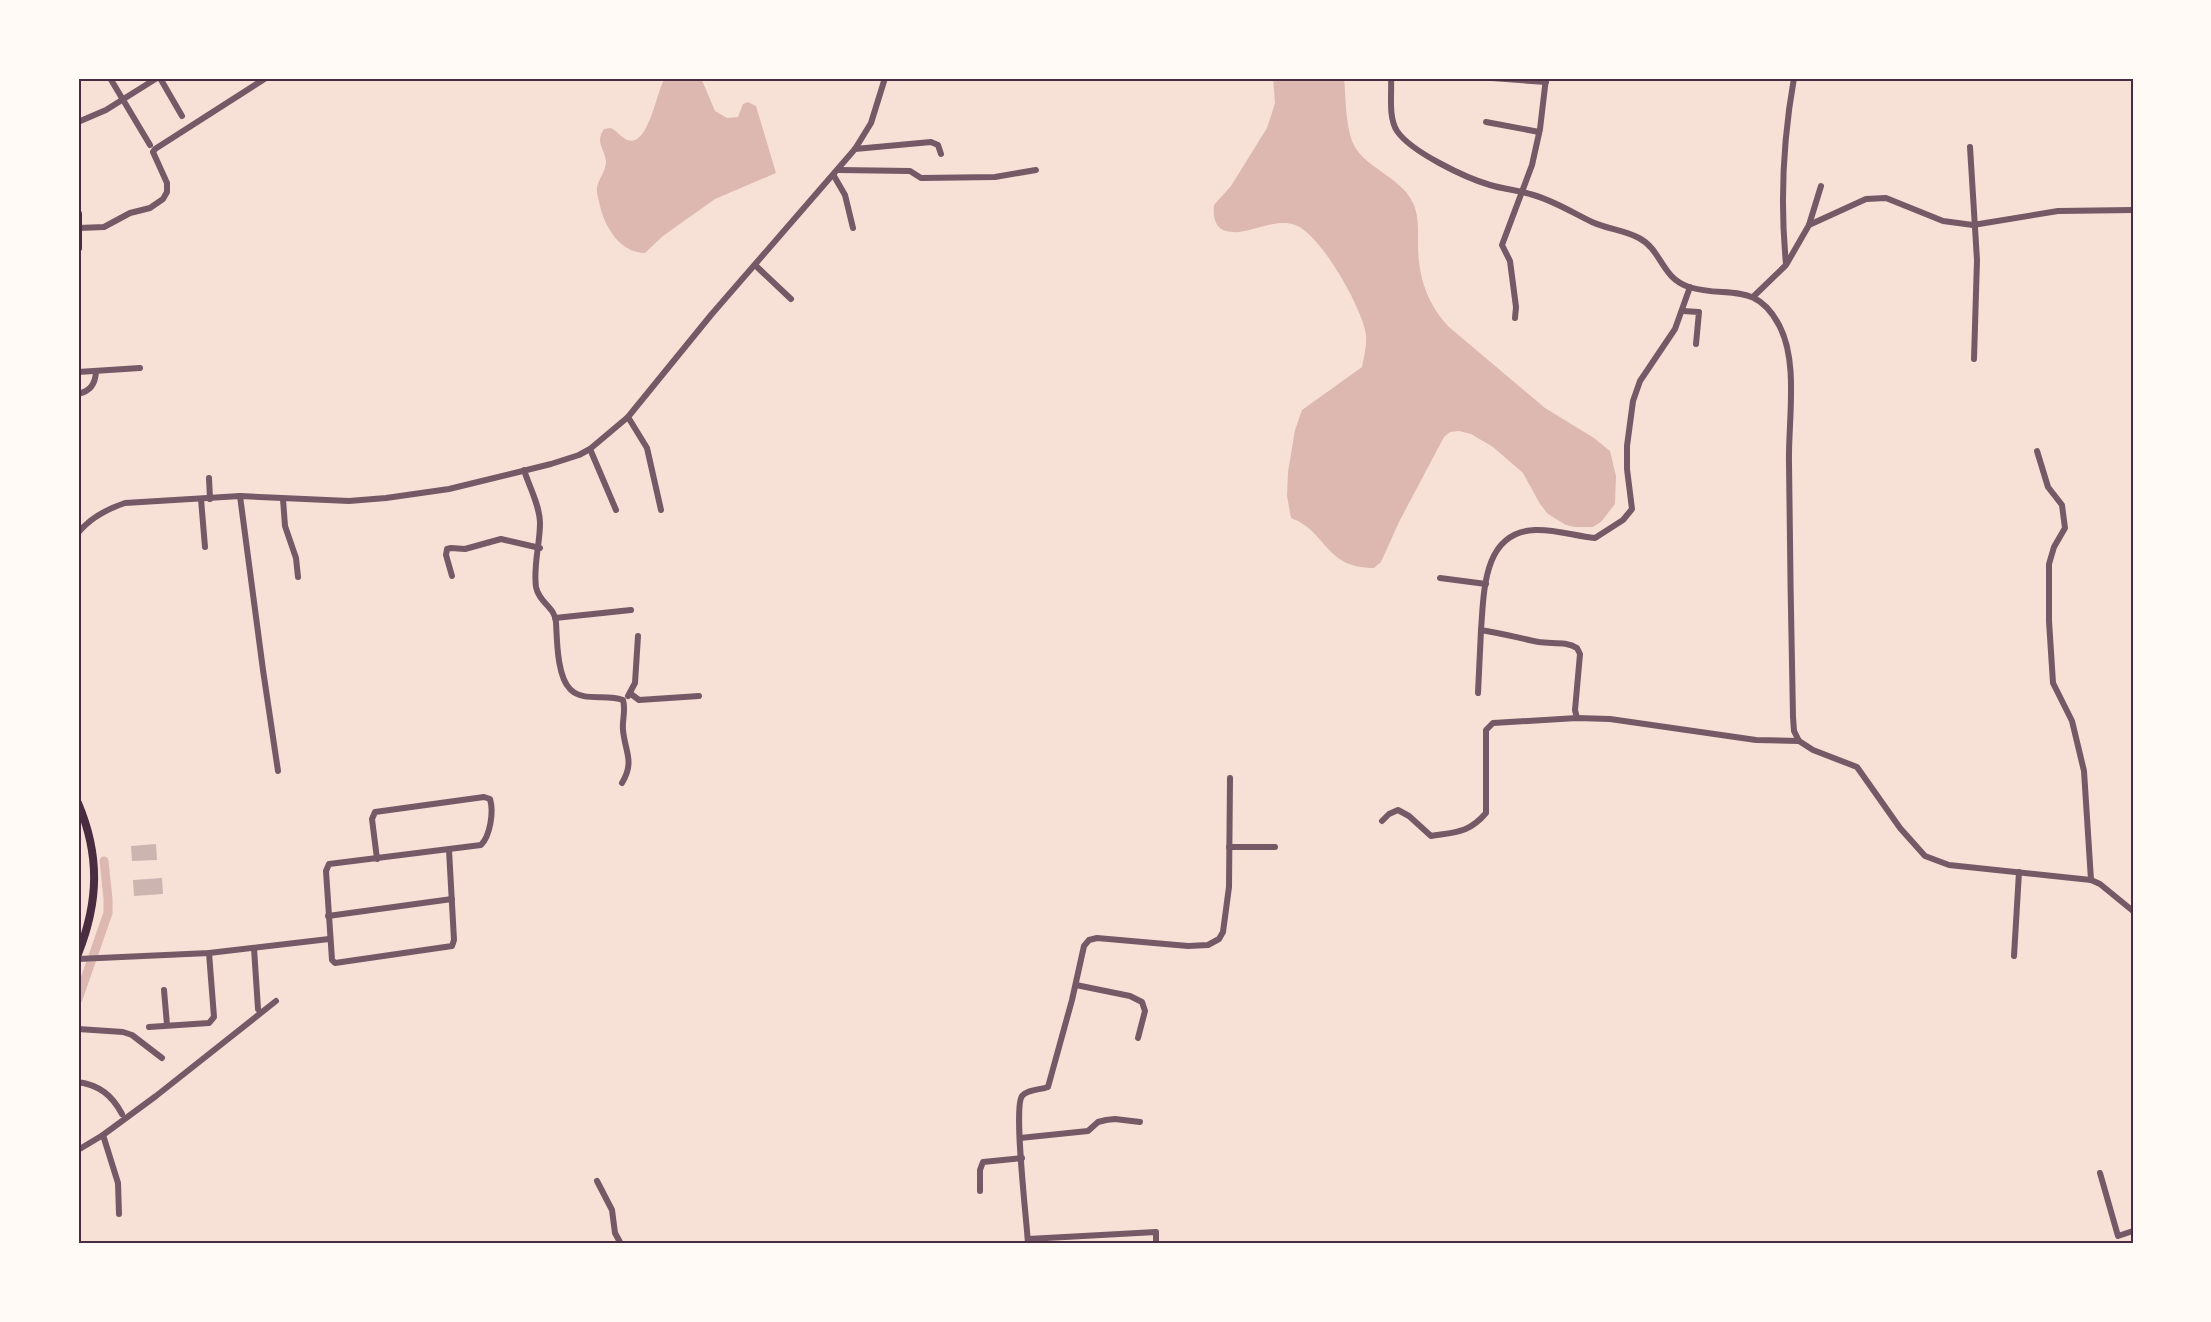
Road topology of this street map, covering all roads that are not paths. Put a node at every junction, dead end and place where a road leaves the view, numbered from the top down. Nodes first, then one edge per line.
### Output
1 (110, 78) edge
2 (158, 78) edge
3 (266, 78) edge
4 (885, 78) edge
5 (1391, 78) edge
6 (1492, 78) edge
7 (1794, 78) edge
8 (1546, 80) edge
9 (123, 100) junction
10 (182, 116) dead end
11 (78, 122) edge
12 (1486, 122) dead end
13 (1539, 132) junction
14 (150, 145) dead end
15 (1970, 147) dead end
16 (855, 149) junction
17 (941, 154) dead end
18 (1036, 170) dead end
19 (836, 173) junction
20 (1821, 186) dead end
21 (1522, 192) junction
22 (2133, 210) edge
23 (78, 214) edge
24 (1809, 225) junction
25 (1973, 225) junction
26 (80, 228) junction
27 (853, 228) dead end
28 (78, 248) edge
29 (755, 265) junction
30 (1786, 265) junction
31 (1690, 287) junction
32 (1754, 296) junction
33 (791, 299) dead end
34 (1683, 311) junction
35 (1515, 318) dead end
36 (1696, 344) dead end
37 (1974, 359) dead end
38 (140, 368) dead end
39 (78, 372) edge
40 (96, 372) junction
41 (78, 394) edge
42 (628, 417) junction
43 (590, 449) junction
44 (2037, 452) dead end
45 (524, 470) junction
46 (209, 478) dead end
47 (240, 496) junction
48 (201, 499) junction
49 (210, 499) junction
50 (283, 499) junction
51 (616, 510) dead end
52 (660, 510) dead end
53 (78, 534) edge
54 (205, 547) dead end
55 (540, 548) junction
56 (452, 576) dead end
57 (297, 577) dead end
58 (1440, 578) dead end
59 (1486, 584) junction
60 (631, 610) dead end
61 (555, 618) junction
62 (1481, 630) junction
63 (638, 636) dead end
64 (1478, 693) dead end
65 (631, 694) junction
66 (699, 696) dead end
67 (623, 700) junction
68 (1577, 718) junction
69 (1799, 741) junction
70 (278, 771) dead end
71 (1230, 778) dead end
72 (622, 783) dead end
73 (78, 803) edge
74 (1383, 821) dead end
75 (1229, 847) junction
76 (1275, 847) dead end
77 (449, 850) junction
78 (378, 859) junction
79 (2019, 872) junction
80 (2091, 880) junction
81 (452, 899) junction
82 (2133, 911) edge
83 (328, 916) junction
84 (329, 939) junction
85 (254, 948) junction
86 (210, 953) junction
87 (82, 956) edge
88 (2014, 956) dead end
89 (78, 959) edge
90 (1076, 985) junction
91 (164, 990) dead end
92 (276, 1001) dead end
93 (258, 1009) dead end
94 (167, 1025) junction
95 (149, 1027) dead end
96 (78, 1029) edge
97 (1138, 1038) dead end
98 (162, 1058) dead end
99 (78, 1082) edge
100 (122, 1114) dead end
101 (1140, 1122) dead end
102 (104, 1135) junction
103 (1020, 1138) junction
104 (78, 1150) edge
105 (1022, 1158) junction
106 (2100, 1173) dead end
107 (597, 1181) dead end
108 (980, 1191) dead end
109 (119, 1214) dead end
110 (2133, 1231) edge
111 (1028, 1242) edge
112 (621, 1244) edge
113 (1156, 1244) edge

1 - 9 street
2 - 9 street
2 - 10 street
3 - 26 street
4 - 16 street
5 - 21 street
6 - 8 street
7 - 30 street
8 - 13 street
9 - 11 street
9 - 14 street
12 - 13 street
13 - 21 street
15 - 25 street
16 - 17 street
16 - 19 street
18 - 19 street
19 - 27 street
19 - 29 street
20 - 24 street
21 - 31 street
21 - 35 street
22 - 25 street
23 - 26 main road
24 - 25 street
24 - 30 street
25 - 37 street
26 - 28 main road
29 - 33 street
29 - 42 street
30 - 32 street
31 - 32 street
31 - 34 street
32 - 69 street
34 - 36 street
34 - 59 street
38 - 40 street
39 - 40 street
40 - 41 street
42 - 43 street
42 - 52 street
43 - 45 street
43 - 51 street
44 - 80 street
45 - 50 street
45 - 55 street
46 - 49 street
47 - 49 street
47 - 50 street
47 - 70 street
48 - 49 street
48 - 53 street
48 - 54 street
50 - 57 street
55 - 56 street
55 - 61 street
58 - 59 street
59 - 62 street
60 - 61 street
61 - 67 street
62 - 64 street
62 - 68 street
63 - 65 street
65 - 66 street
65 - 67 street
67 - 72 street
68 - 69 street
68 - 74 street
69 - 79 street
71 - 75 street
73 - 87 main road
75 - 76 street
75 - 90 street
77 - 78 street
77 - 78 street
77 - 81 street
78 - 83 street
79 - 80 street
79 - 88 street
80 - 82 street
81 - 83 street
81 - 84 street
83 - 84 street
84 - 85 street
85 - 86 street
85 - 93 street
86 - 87 street
86 - 94 street
87 - 89 street
90 - 97 street
90 - 103 street
91 - 94 street
92 - 102 street
94 - 95 street
96 - 98 street
99 - 100 street
101 - 103 street
102 - 104 street
102 - 109 street
103 - 105 street
105 - 108 street
105 - 111 street
106 - 110 street
107 - 112 street
111 - 113 street

